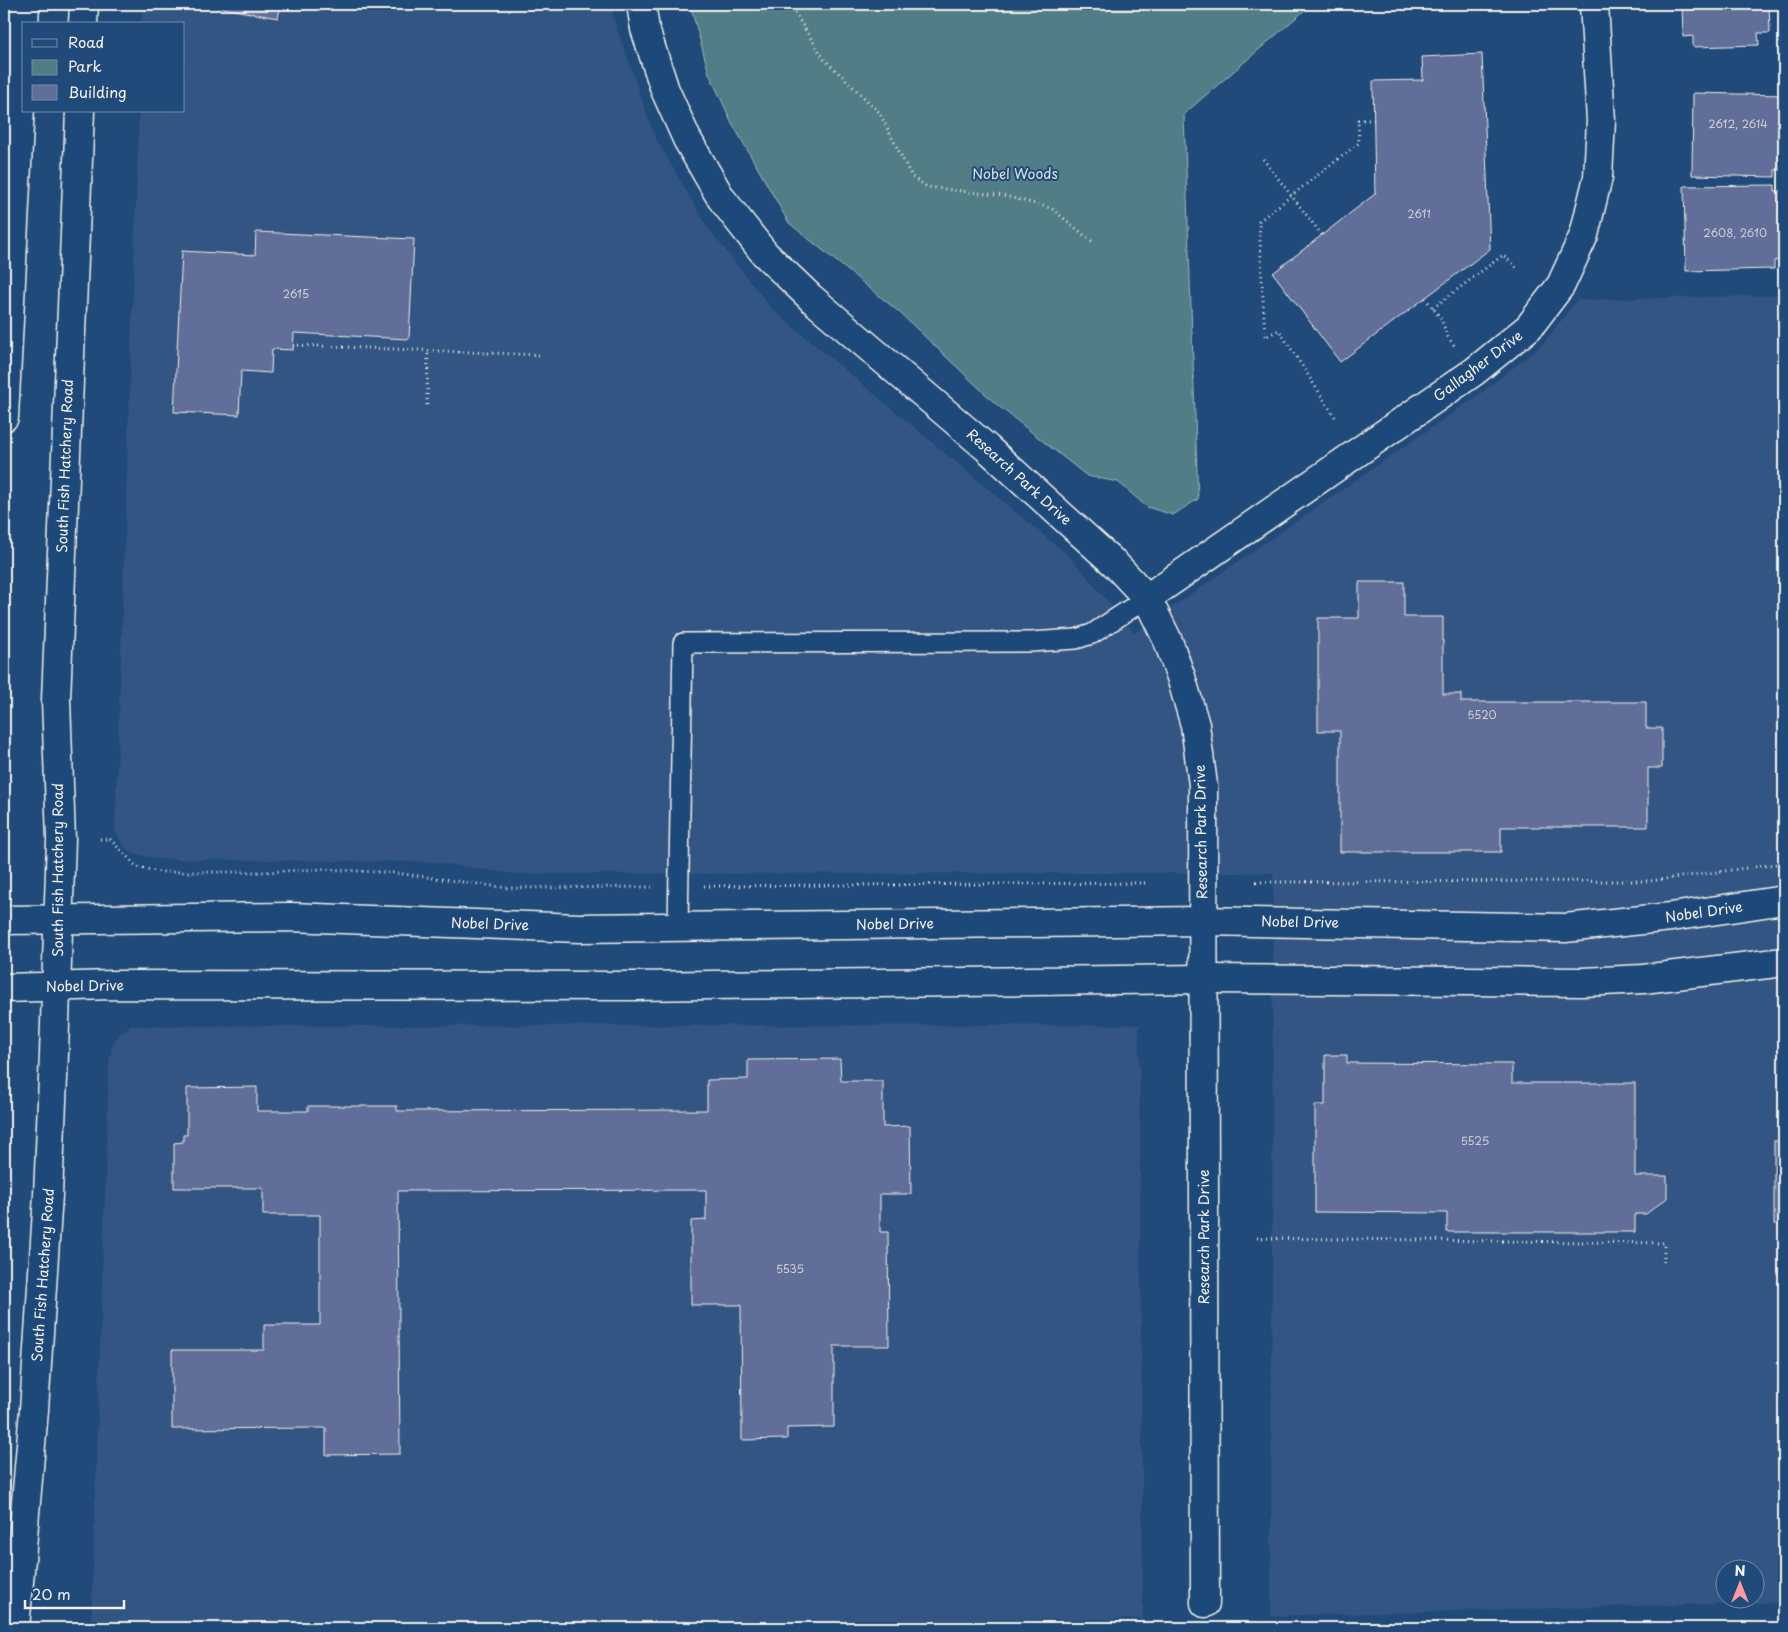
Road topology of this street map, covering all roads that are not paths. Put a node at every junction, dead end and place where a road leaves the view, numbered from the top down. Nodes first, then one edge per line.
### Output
1 (25, 4) edge
2 (84, 4) edge
3 (641, 4) edge
4 (1594, 4) edge
5 (24, 22) edge
6 (83, 22) edge
7 (22, 69) edge
8 (80, 112) edge
9 (4, 418) edge
10 (1147, 598) junction
11 (1784, 900) edge
12 (4, 920) edge
13 (58, 920) junction
14 (1202, 921) junction
15 (678, 927) junction
16 (1784, 962) edge
17 (1203, 979) junction
18 (57, 987) junction
19 (4, 988) edge
20 (1205, 1603) dead end
21 (15, 1628) edge

1 - 5 street
2 - 6 street
3 - 10 street, Research Park Drive
4 - 10 street, Gallagher Drive
7 - 9 street
8 - 13 street, South Fish Hatchery Road
10 - 14 street, Research Park Drive
10 - 15 lane
11 - 14 street, Nobel Drive
12 - 13 street, Nobel Drive
13 - 15 street, Nobel Drive
13 - 18 street, South Fish Hatchery Road
14 - 15 street, Nobel Drive
14 - 17 street, Research Park Drive
16 - 17 street, Nobel Drive
17 - 18 street, Nobel Drive
17 - 20 street, Research Park Drive
18 - 19 street, Nobel Drive
18 - 21 street, South Fish Hatchery Road

